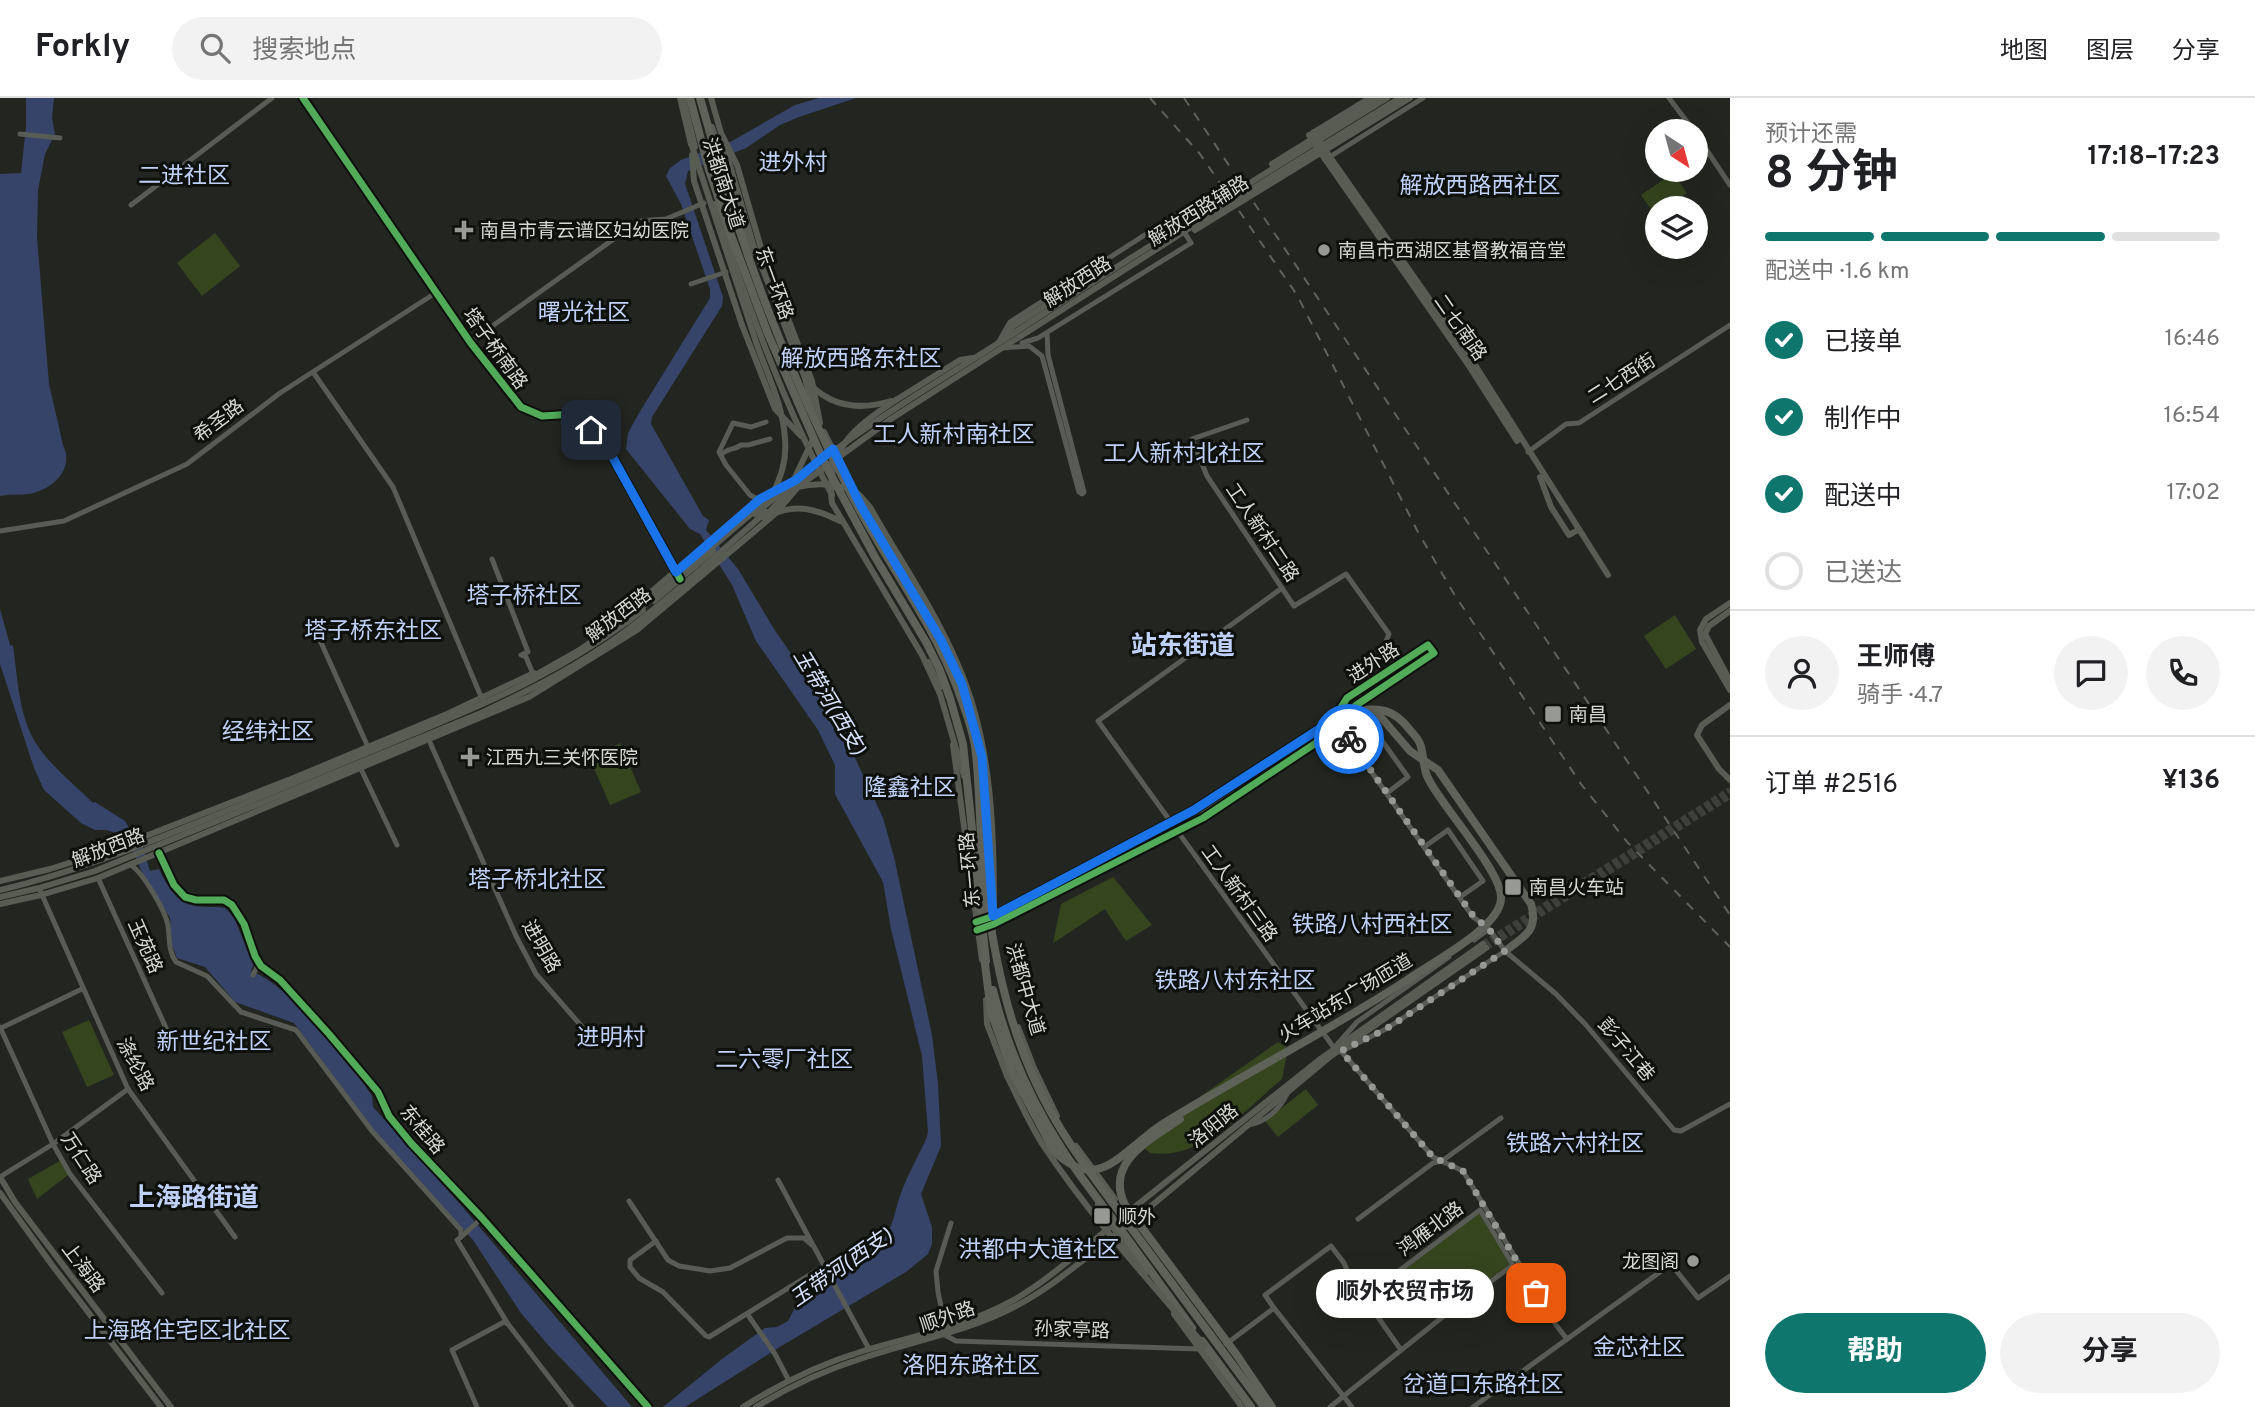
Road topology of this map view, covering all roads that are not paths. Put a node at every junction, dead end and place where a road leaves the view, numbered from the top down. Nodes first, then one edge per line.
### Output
1 (272, 98) edge
2 (303, 98) edge
3 (682, 98) edge
4 (690, 98) edge
5 (702, 98) edge
6 (711, 98) edge
7 (1369, 98) edge
8 (1378, 98) edge
9 (1387, 98) edge
10 (1400, 98) edge
11 (1410, 98) edge
12 (1423, 98) edge
13 (1669, 98) edge
14 (1685, 119) edge
15 (1311, 133) joint
16 (20, 134) dead end
17 (718, 136) junction
18 (60, 138) dead end
19 (692, 142) junction
20 (1708, 152) edge
21 (1327, 158) junction
22 (1730, 185) edge
23 (712, 200) junction
24 (131, 205) dead end
25 (736, 268) junction
26 (691, 284) dead end
27 (437, 292) junction
28 (1730, 325) edge
29 (1047, 333) junction
30 (470, 342) junction
31 (1000, 345) junction
32 (975, 358) junction
33 (313, 372) junction
34 (804, 378) junction
35 (896, 400) junction
36 (1247, 420) dead end
37 (766, 422) dead end
38 (820, 423) junction
39 (770, 439) dead end
40 (804, 440) junction
41 (833, 449) junction
42 (1528, 452) junction
43 (722, 454) junction
44 (837, 457) junction
45 (815, 464) junction
46 (818, 471) junction
47 (797, 484) junction
48 (772, 496) junction
49 (759, 500) junction
50 (764, 517) junction
51 (842, 522) junction
52 (1578, 530) junction
53 (0, 531) edge
54 (730, 540) junction
55 (492, 559) dead end
56 (701, 564) junction
57 (678, 575) junction
58 (1608, 575) dead end
59 (1282, 588) junction
60 (1730, 603) edge
61 (659, 604) junction
62 (1730, 611) edge
63 (1710, 620) junction
64 (314, 627) dead end
65 (1397, 665) junction
66 (1403, 673) junction
67 (532, 676) junction
68 (1730, 681) edge
69 (1730, 690) edge
70 (482, 699) junction
71 (1730, 705) edge
72 (478, 706) junction
73 (1333, 720) junction
74 (1340, 727) junction
75 (428, 738) junction
76 (1349, 739) junction
77 (368, 747) junction
78 (1423, 760) junction
79 (361, 769) junction
80 (1730, 780) edge
81 (967, 787) junction
82 (1387, 793) junction
83 (1170, 823) junction
84 (1176, 832) junction
85 (397, 845) dead end
86 (152, 847) junction
87 (1424, 847) junction
88 (113, 853) junction
89 (131, 865) junction
90 (98, 878) junction
91 (0, 881) edge
92 (0, 890) edge
93 (40, 892) junction
94 (0, 897) edge
95 (1028, 897) junction
96 (1460, 898) junction
97 (0, 904) edge
98 (993, 916) junction
99 (976, 922) junction
100 (994, 924) junction
101 (1489, 929) junction
102 (977, 930) junction
103 (1485, 946) tunnel mouth
104 (994, 951) junction
105 (1505, 951) junction
106 (984, 956) junction
107 (259, 963) junction
108 (253, 975) dead end
109 (986, 980) junction
110 (82, 989) junction
111 (0, 1028) edge
112 (166, 1028) dead end
113 (598, 1045) dead end
114 (1336, 1052) junction
115 (1233, 1082) junction
116 (128, 1089) junction
117 (1730, 1104) edge
118 (1501, 1118) dead end
119 (53, 1144) junction
120 (1442, 1161) junction
121 (0, 1177) edge
122 (778, 1180) dead end
123 (0, 1193) edge
124 (629, 1201) dead end
125 (1126, 1214) junction
126 (481, 1219) junction
127 (1358, 1219) dead end
128 (951, 1223) dead end
129 (1132, 1223) junction
130 (1112, 1226) junction
131 (1118, 1234) junction
132 (235, 1237) dead end
133 (461, 1237) junction
134 (656, 1241) junction
135 (812, 1245) junction
136 (825, 1268) junction
137 (1730, 1276) edge
138 (162, 1293) dead end
139 (1364, 1297) junction
140 (1274, 1308) junction
141 (748, 1315) junction
142 (508, 1324) junction
143 (944, 1332) junction
144 (1567, 1339) junction
145 (1223, 1346) junction
146 (1202, 1348) junction
147 (869, 1349) junction
148 (1401, 1350) junction
149 (789, 1379) junction
150 (1344, 1396) junction
151 (161, 1407) edge
152 (170, 1407) edge
153 (477, 1407) edge
154 (572, 1407) edge
155 (648, 1407) edge
156 (743, 1407) edge
157 (756, 1407) edge
158 (1242, 1407) edge
159 (1251, 1407) edge
160 (1268, 1407) edge
161 (1330, 1407) edge
162 (1352, 1407) edge
163 (1473, 1407) edge

1 - 24 street
2 - 27 street, 塔子桥南路
3 - 19 main road, bridge
4 - 81 highway, 东一环路, bridge
5 - 17 main road, 洪都南大道
5 - 104 highway, 东一环路, bridge
6 - 17 main road
7 - 15 street
8 - 31 main road, 解放西路辅路
9 - 31 main road, 解放西路
10 - 31 main road, 解放西路
11 - 31 main road, 解放西路辅路
12 - 21 street
13 - 14 street
15 - 21 main road, 二七南路, bridge
16 - 18 street
17 - 34 main road
17 - 38 main road, 洪都南大道
17 - 38 main road
19 - 23 main road, 洪都南大道, bridge
19 - 40 main road, bridge
19 - 48 main road, bridge
20 - 22 street
21 - 42 main road, 二七南路
21 - 52 main road, 二七南路
23 - 25 main road, 洪都南大道
23 - 30 street
25 - 26 street, bridge
25 - 40 main road, 洪都南大道
27 - 30 street, 塔子桥南路
27 - 33 street, 希圣路
28 - 42 street, 二七西街
29 - 31 street
29 - 31 street
29 - 31 street, bridge
30 - 57 street, 塔子桥南路
31 - 32 main road, 解放西路
31 - 44 main road, 解放西路
32 - 35 main road
32 - 41 main road, 解放西路
33 - 53 street, 希圣路
33 - 70 street
34 - 35 main road, bridge
34 - 50 main road, bridge
35 - 51 main road, bridge
36 - 59 street, 工人新村二路
37 - 43 street
38 - 41 main road, 洪都南大道
39 - 43 street
40 - 45 main road, 洪都南大道
41 - 44 main road, 洪都南大道
41 - 45 main road, 解放西路
42 - 52 main road, 二七南路
43 - 49 street
44 - 46 main road, 解放西路
44 - 98 main road, 洪都中大道
45 - 46 main road, 洪都南大道
45 - 47 main road, 解放西路
46 - 47 main road, 解放西路
46 - 99 main road, 洪都中大道
47 - 49 main road
47 - 54 main road, 解放西路
47 - 54 main road
48 - 67 main road, bridge
48 - 104 main road, bridge
49 - 54 main road
50 - 51 main road, bridge
50 - 61 main road
51 - 81 main road, bridge
52 - 58 main road, 二七南路
54 - 56 main road, bridge
54 - 56 main road
55 - 67 street
56 - 57 main road
56 - 61 main road, 解放西路
56 - 75 main road
57 - 67 main road
57 - 72 main road, 解放西路
59 - 65 street, 工人新村二路
59 - 83 street, 工人新村三路
60 - 63 main road
61 - 75 main road, 解放西路
62 - 63 main road
63 - 68 main road
63 - 69 main road
64 - 77 street
65 - 66 street, 工人新村二路
65 - 66 street, 进外路
65 - 73 street, 进外路
66 - 74 street, 进外路
67 - 70 main road
67 - 72 main road
70 - 77 main road
71 - 80 main road
72 - 86 main road, 解放西路
73 - 74 street
73 - 83 street, 进外路
74 - 76 street
74 - 78 highway, 火车站东广场匝道, bridge
74 - 84 street, 进外路
75 - 79 main road
75 - 86 main road, 解放西路
75 - 113 street, 进明路
76 - 82 street
76 - 82 street
77 - 86 main road
78 - 95 highway, 火车站东广场匝道, bridge
78 - 105 highway, 火车站东广场匝道, bridge
78 - 115 highway, 火车站东广场匝道, bridge
79 - 85 street
79 - 86 main road
81 - 106 highway, 东一环路, bridge
82 - 87 street
83 - 84 street, 工人新村三路
83 - 95 street, 进外路
84 - 100 street, 进外路
84 - 114 street, 工人新村三路
86 - 88 main road
86 - 89 main road
86 - 93 main road, 解放西路
86 - 107 street, 东桂路
87 - 96 street
87 - 96 street
88 - 91 main road
88 - 92 main road, 解放西路
89 - 90 main road
89 - 133 street
90 - 93 main road
90 - 112 street, 玉苑路
93 - 94 main road, 解放西路
93 - 97 main road
93 - 110 street, 涤纶路
95 - 98 street, 进外路
96 - 101 street
98 - 99 street, 进外路
98 - 100 main road, 洪都中大道
99 - 102 main road, 洪都中大道
100 - 102 street, 进外路
100 - 125 main road, 洪都中大道
101 - 105 street
101 - 114 street, 洛阳路
102 - 109 main road, 洪都中大道
103 - 114 main road, 洛阳路
104 - 160 highway, 东一环路, bridge
105 - 114 street, 洛阳路
105 - 117 street, 彭子江巷
106 - 115 highway, 火车站东广场匝道, bridge
106 - 146 highway, 东一环路, bridge
107 - 108 street
107 - 126 street, 东桂路
109 - 130 main road, 洪都中大道
109 - 146 main road, bridge
110 - 111 street
110 - 116 street, 涤纶路
111 - 119 street, 万仁路
114 - 120 street, 工人新村三路
114 - 125 main road, 洛阳路
114 - 129 main road, 洛阳路
115 - 160 highway, 火车站东广场匝道, bridge
116 - 119 street
116 - 132 street, 涤纶路
118 - 120 street
119 - 121 street
119 - 138 street, 万仁路
120 - 127 street
120 - 144 street, 工人新村三路
121 - 152 main road, 上海路
122 - 135 street
123 - 151 main road, 上海路
124 - 134 street
125 - 129 main road, 洪都中大道
125 - 130 main road, 洛阳路
126 - 133 street
126 - 155 street, 东桂路
128 - 143 street
129 - 131 main road, 顺外路
129 - 145 main road, 洪都中大道
130 - 131 main road, 洪都中大道
130 - 143 main road, 顺外路
131 - 143 main road, 顺外路
131 - 146 main road, 洪都中大道
133 - 142 street
134 - 135 street
134 - 141 street
135 - 136 street
136 - 141 street
136 - 147 street
137 - 144 street
139 - 140 street
139 - 148 street
139 - 148 street, 鸿雁北路
140 - 145 street
140 - 150 street
141 - 149 street
142 - 153 street
142 - 154 street
143 - 146 street, 孙家亭路
143 - 147 main road, 顺外路
143 - 157 main road, 顺外路
144 - 163 street
145 - 160 main road, 洪都中大道
146 - 158 main road, 洪都中大道
146 - 159 highway, 东一环路
147 - 149 main road, 顺外路
148 - 150 street, 鸿雁北路
149 - 156 main road, 顺外路
150 - 161 street, 鸿雁北路
150 - 162 street

